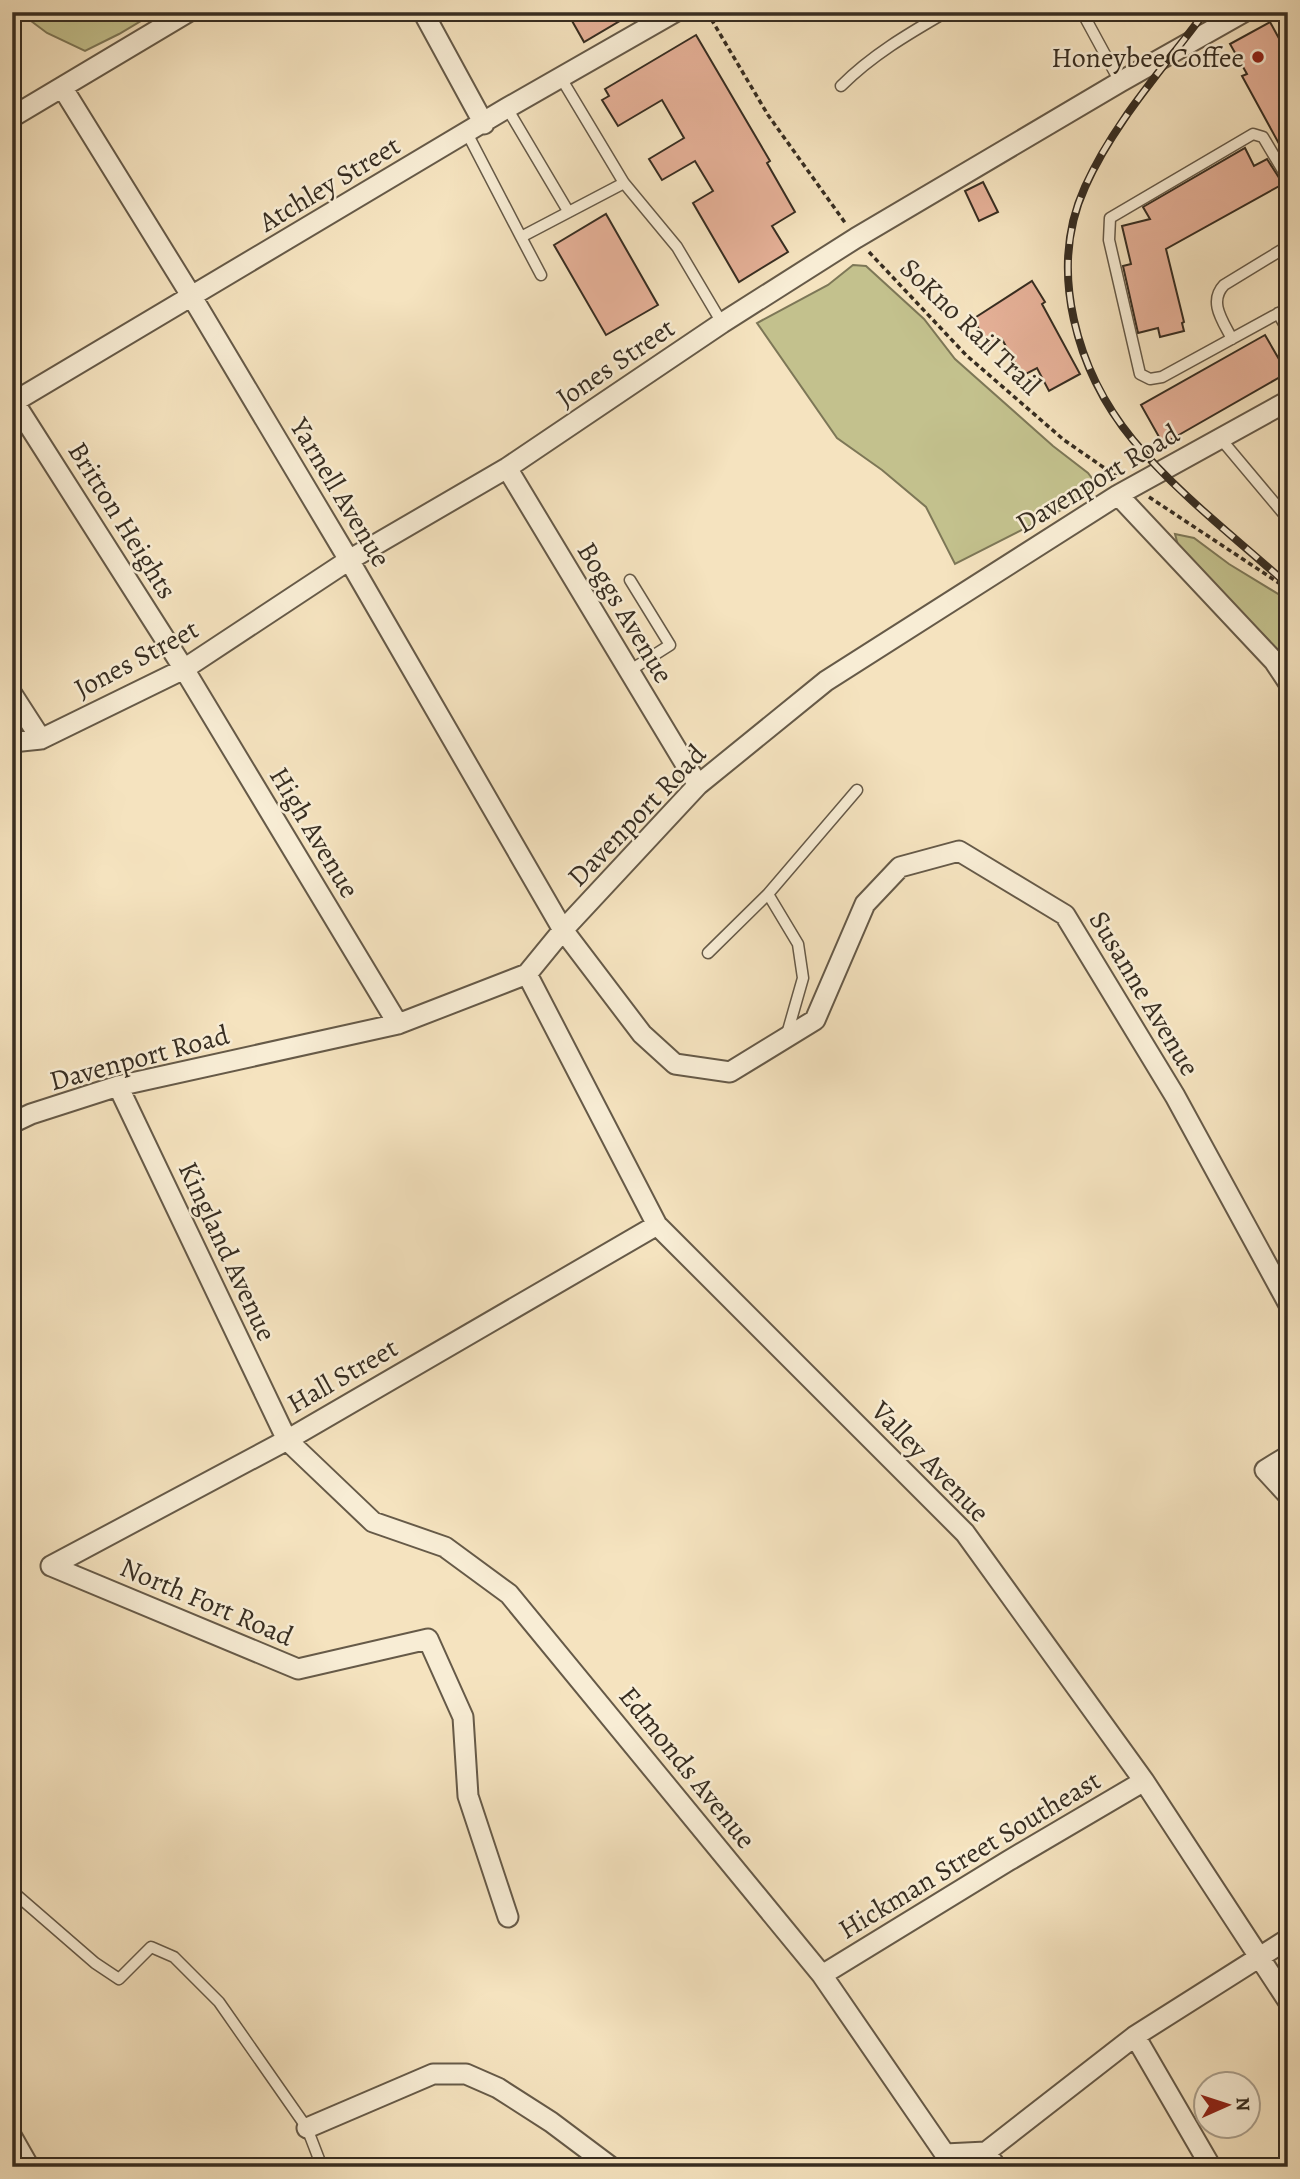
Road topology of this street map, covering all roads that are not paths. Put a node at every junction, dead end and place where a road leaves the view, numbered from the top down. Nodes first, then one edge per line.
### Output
1 (188, 12) edge
2 (423, 12) edge
3 (674, 12) edge
4 (946, 12) edge
5 (1082, 12) edge
6 (1244, 12) edge
7 (561, 78) junction
8 (1120, 82) junction
9 (841, 86) dead end
10 (62, 87) junction
11 (507, 108) junction
12 (12, 117) edge
13 (475, 128) junction
14 (1288, 180) edge
15 (624, 183) junction
16 (568, 211) junction
17 (522, 237) junction
18 (1288, 246) edge
19 (541, 275) dead end
20 (192, 297) junction
21 (1283, 311) edge
22 (722, 323) junction
23 (1288, 331) edge
24 (1232, 339) junction
25 (13, 402) edge
26 (1286, 407) edge
27 (1220, 437) junction
28 (507, 468) junction
29 (1125, 491) junction
30 (1288, 519) edge
31 (349, 560) junction
32 (631, 580) dead end
33 (184, 669) junction
34 (628, 671) junction
35 (1288, 682) edge
36 (12, 694) edge
37 (41, 739) junction
38 (12, 742) edge
39 (698, 785) junction
40 (857, 790) dead end
41 (768, 894) junction
42 (564, 930) junction
43 (708, 953) dead end
44 (527, 974) junction
45 (398, 1024) junction
46 (786, 1038) junction
47 (118, 1086) junction
48 (12, 1123) edge
49 (657, 1225) junction
50 (1288, 1303) edge
51 (286, 1440) junction
52 (1288, 1456) edge
53 (1288, 1495) edge
54 (51, 1566) joint
55 (1144, 1781) junction
56 (12, 1891) edge
57 (508, 1917) dead end
58 (1288, 1938) edge
59 (1259, 1958) junction
60 (822, 1975) junction
61 (1288, 2001) edge
62 (1135, 2036) junction
63 (307, 2128) junction
64 (12, 2137) edge
65 (991, 2159) edge
66 (29, 2167) edge
67 (322, 2167) edge
68 (611, 2167) edge
69 (1210, 2167) edge

1 - 10 street
2 - 13 street
3 - 7 street, Atchley Street
4 - 9 lane
5 - 8 lane
6 - 8 street, Jones Street
7 - 11 street, Atchley Street
7 - 15 lane
8 - 22 street, Jones Street
10 - 12 street
10 - 20 street, Yarnell Avenue
11 - 13 street, Atchley Street
11 - 16 lane
13 - 17 lane
13 - 20 street, Atchley Street
14 - 24 lane
15 - 16 lane
15 - 22 lane
16 - 17 lane
17 - 19 lane
18 - 24 lane
20 - 25 street, Atchley Street
20 - 31 street, Yarnell Avenue
21 - 23 lane
21 - 24 lane
22 - 28 street, Jones Street
25 - 33 street, Britton Heights
26 - 27 street, Davenport Road
27 - 29 street, Davenport Road
27 - 30 lane
28 - 31 street, Jones Street
28 - 34 street, Boggs Avenue
29 - 35 street
29 - 39 street, Davenport Road
31 - 33 street, Jones Street
31 - 42 street, Yarnell Avenue
32 - 34 lane
33 - 37 street, Jones Street
33 - 45 street, High Avenue
34 - 39 street, Boggs Avenue
36 - 37 street
37 - 38 street, Jones Street
39 - 42 street, Davenport Road
40 - 41 lane
41 - 43 lane
41 - 46 lane
42 - 44 street, Davenport Road
42 - 46 street, Susanne Avenue
44 - 45 street, Davenport Road
44 - 49 street, Valley Avenue
45 - 47 street, Davenport Road
46 - 50 street, Susanne Avenue
47 - 48 street, Davenport Road
47 - 51 street, Kingland Avenue
49 - 51 street, Hall Street
49 - 55 street, Valley Avenue
51 - 54 street, Hall Street
51 - 60 street, Edmonds Avenue
52 - 53 street
54 - 57 street, North Fort Road
55 - 59 street, Valley Avenue
55 - 60 street, Hickman Street Southeast
56 - 63 lane
58 - 59 street
59 - 61 street, Valley Avenue
59 - 62 street
60 - 65 street, Edmonds Avenue
62 - 65 street
62 - 69 street
63 - 67 lane
63 - 68 street
64 - 66 street

